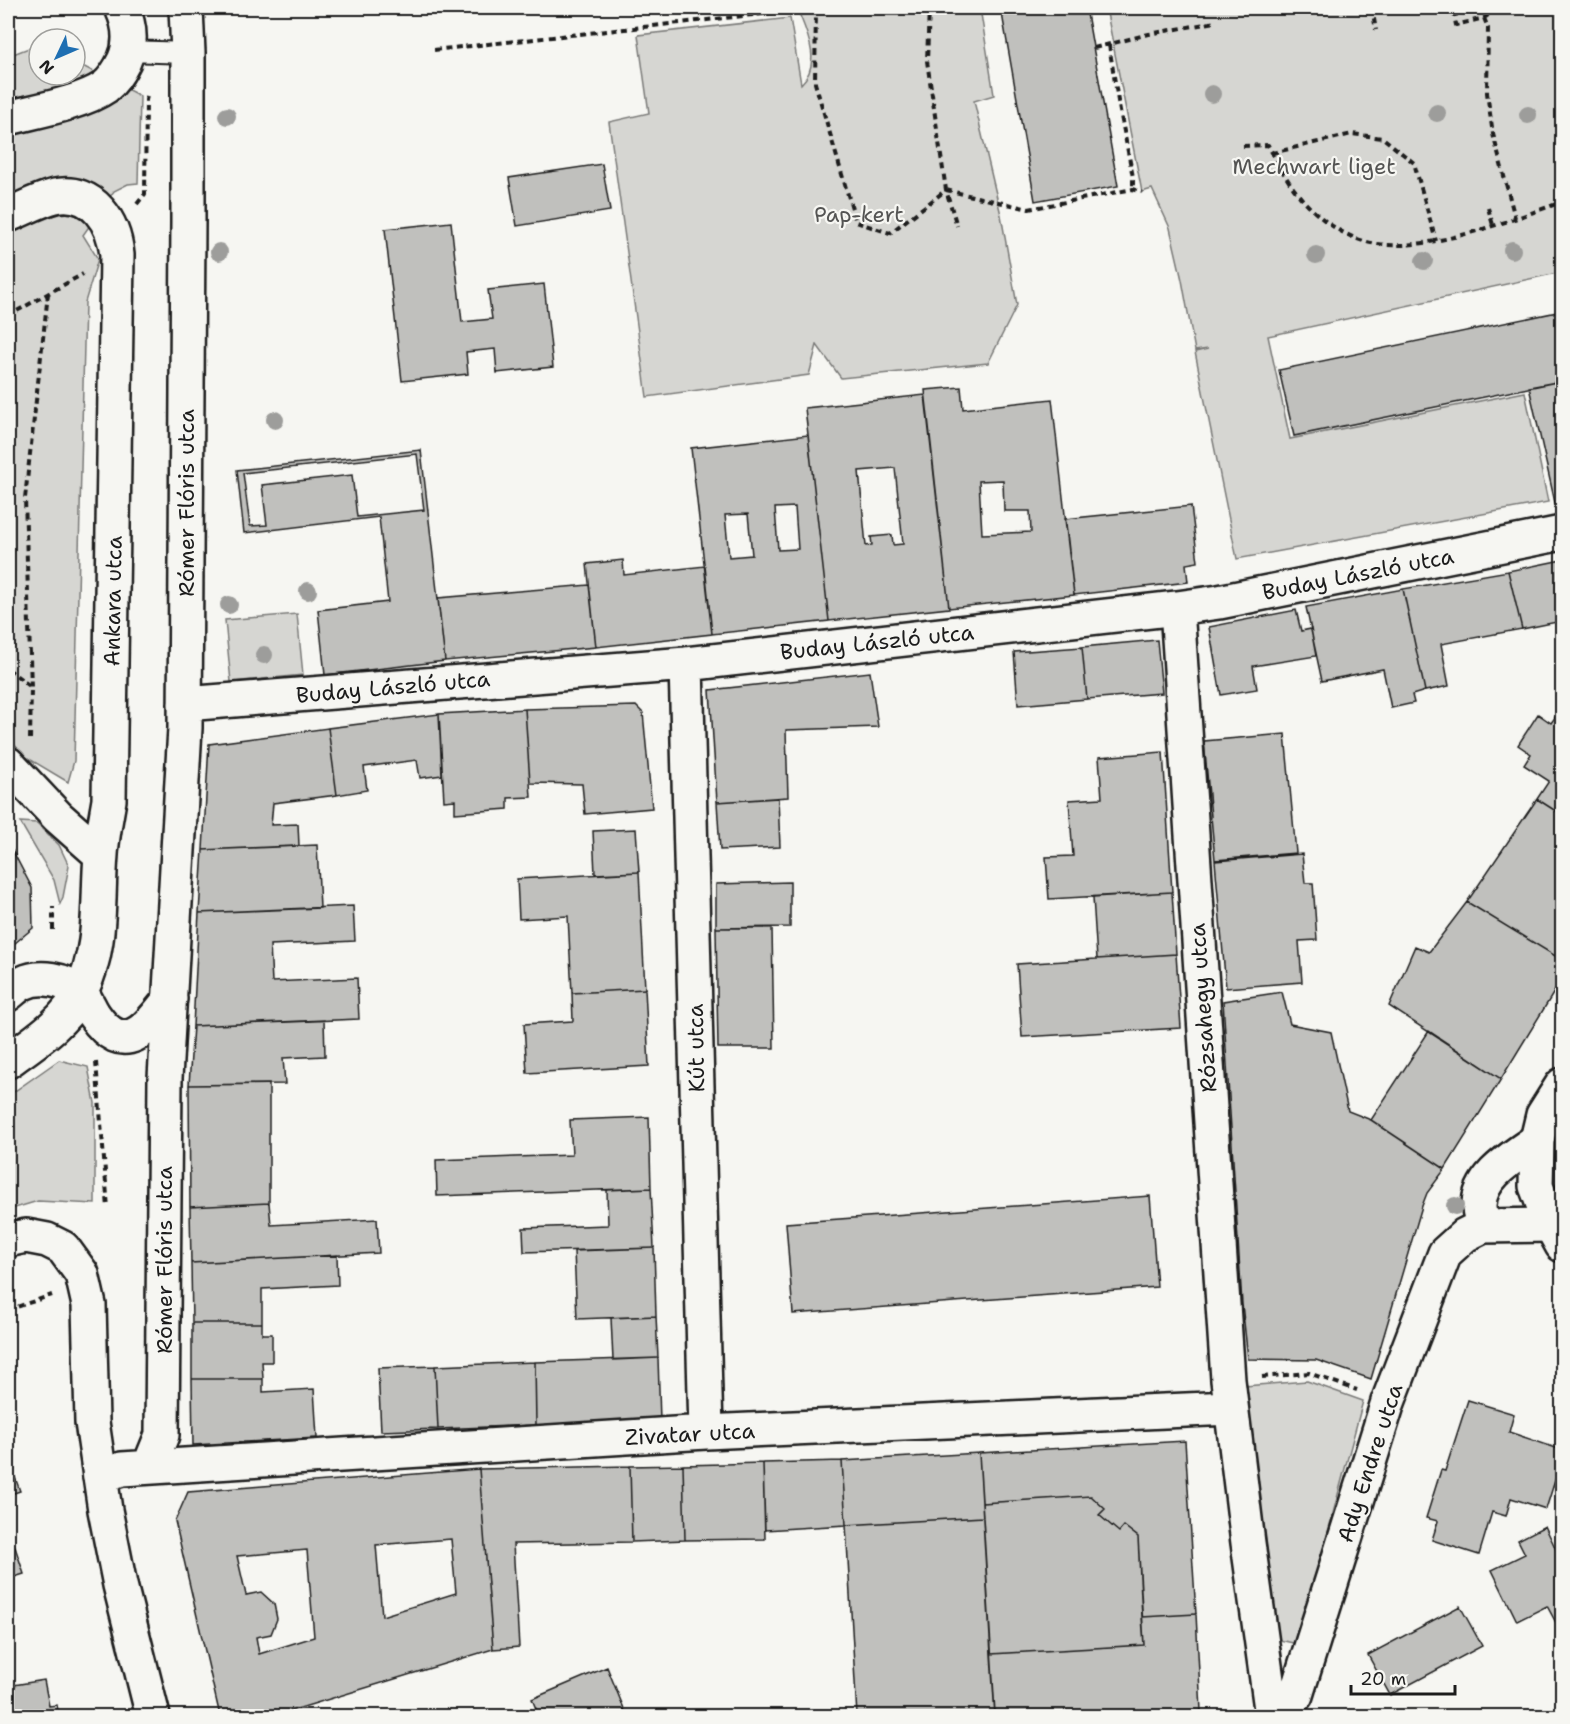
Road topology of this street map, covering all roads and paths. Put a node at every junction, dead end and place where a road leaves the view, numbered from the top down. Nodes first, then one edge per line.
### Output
1 (122, 8) edge
2 (186, 8) edge
3 (816, 8) edge
4 (929, 8) edge
5 (1372, 8) edge
6 (1468, 12) dead end
7 (1493, 12) dead end
8 (1484, 18) junction
9 (1216, 22) dead end
10 (1376, 30) dead end
11 (1109, 45) junction
12 (1094, 48) dead end
13 (434, 50) dead end
14 (128, 51) junction
15 (188, 53) junction
16 (146, 100) dead end
17 (8, 118) edge
18 (1243, 146) dead end
19 (1272, 153) junction
20 (1133, 189) junction
21 (946, 190) junction
22 (1142, 192) dead end
23 (145, 194) dead end
24 (1563, 202) edge
25 (1488, 208) dead end
26 (8, 215) edge
27 (1515, 218) junction
28 (1493, 225) junction
29 (957, 226) dead end
30 (1436, 241) junction
31 (85, 273) dead end
32 (48, 294) junction
33 (8, 316) edge
34 (1563, 533) edge
35 (1177, 608) junction
36 (686, 664) junction
37 (8, 669) edge
38 (31, 688) junction
39 (185, 704) junction
40 (8, 764) edge
41 (28, 788) junction
42 (101, 855) junction
43 (53, 907) dead end
44 (53, 930) dead end
45 (8, 994) edge
46 (170, 999) junction
47 (86, 1003) junction
48 (8, 1061) edge
49 (1563, 1084) edge
50 (1537, 1140) junction
51 (108, 1208) dead end
52 (1484, 1226) junction
53 (1557, 1235) edge
54 (17, 1238) edge
55 (54, 1295) dead end
56 (8, 1310) edge
57 (1229, 1394) junction
58 (1388, 1402) junction
59 (706, 1432) junction
60 (149, 1467) junction
61 (99, 1476) junction
62 (153, 1716) edge
63 (1272, 1716) edge
64 (1280, 1716) edge

1 - 14 street
2 - 15 street, Rómer Flóris utca
3 - 13 path
3 - 21 path
4 - 21 path
5 - 10 path
6 - 8 path
7 - 8 path
8 - 27 path
9 - 11 path
11 - 12 path
11 - 20 path
14 - 15 lane
14 - 17 street
15 - 39 street, Rómer Flóris utca
16 - 23 path
18 - 19 path
19 - 30 path
19 - 30 path
20 - 21 path
20 - 22 path
21 - 29 path
24 - 27 path
25 - 28 path
26 - 42 street, Ankara utca
27 - 28 path
28 - 30 path
31 - 32 path
32 - 33 path
32 - 38 path
34 - 35 street, Buday László utca
35 - 36 street, Buday László utca
35 - 57 street, Rózsahegy utca
36 - 39 street, Buday László utca
36 - 59 street, Kút utca
37 - 38 path
38 - 41 path
39 - 46 street, Rómer Flóris utca
40 - 41 street
41 - 42 street
42 - 47 street, Ankara utca
43 - 44 path
45 - 47 street
46 - 47 street
46 - 60 street, Rómer Flóris utca
47 - 48 street, Ankara utca
47 - 51 path
49 - 50 street
50 - 52 street
50 - 53 street
52 - 53 street, Ady Endre utca
52 - 58 street, Ady Endre utca
54 - 61 street
55 - 56 path
57 - 58 path
57 - 59 street, Zivatar utca
57 - 63 street
58 - 64 street, Ady Endre utca
59 - 60 street, Zivatar utca
60 - 61 street
61 - 62 street

